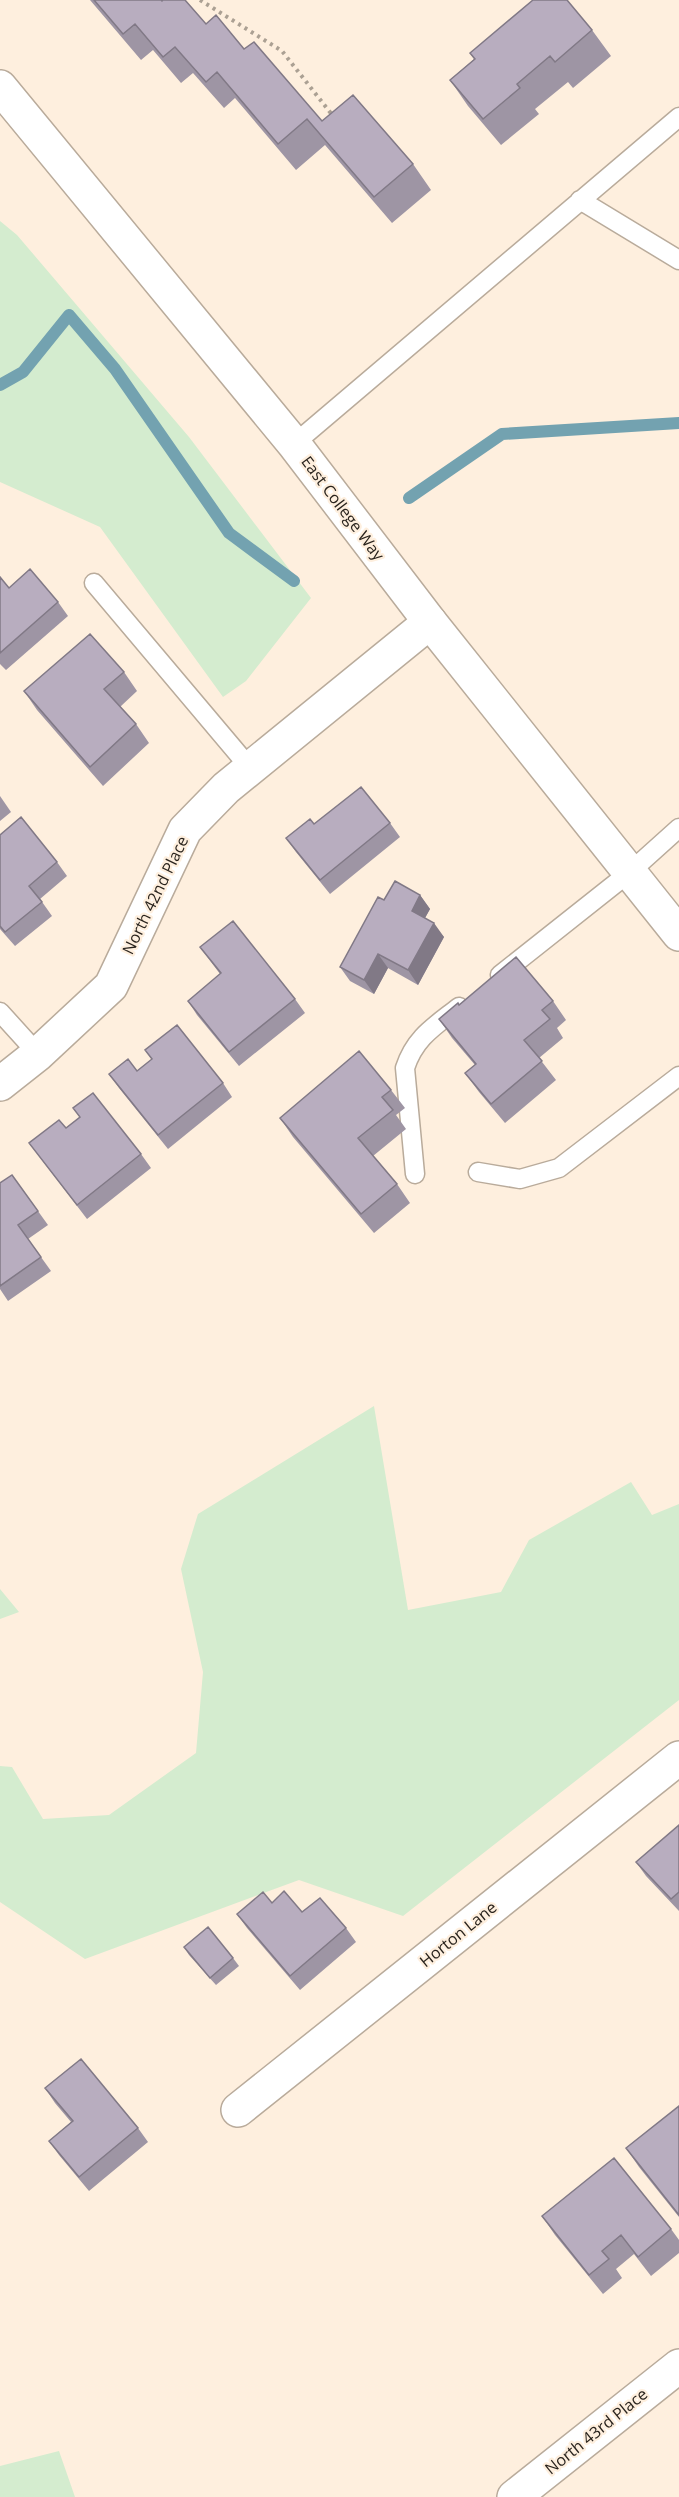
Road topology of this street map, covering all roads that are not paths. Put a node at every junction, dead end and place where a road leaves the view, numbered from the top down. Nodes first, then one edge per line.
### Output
1 (0, 87) edge
2 (679, 117) edge
3 (580, 200) junction
4 (679, 260) edge
5 (294, 444) junction
6 (94, 583) dead end
7 (430, 622) junction
8 (250, 768) junction
9 (679, 828) edge
10 (630, 872) junction
11 (679, 934) edge
12 (0, 1012) edge
13 (38, 1054) junction
14 (679, 1076) edge
15 (0, 1083) edge
16 (478, 1172) dead end
17 (415, 1174) dead end
18 (679, 1758) edge
19 (238, 2110) dead end
20 (679, 2366) edge
21 (514, 2497) edge

1 - 5 street, East College Way
2 - 3 lane
3 - 4 lane
3 - 5 lane
5 - 7 street, East College Way
6 - 8 lane
7 - 8 street, North 42nd Place
7 - 10 street, East College Way
8 - 13 street, North 42nd Place
9 - 10 lane
10 - 11 street, East College Way
10 - 17 lane
12 - 13 lane
13 - 15 street, North 42nd Place
14 - 16 lane
18 - 19 street, Horton Lane
20 - 21 street, North 43rd Place

